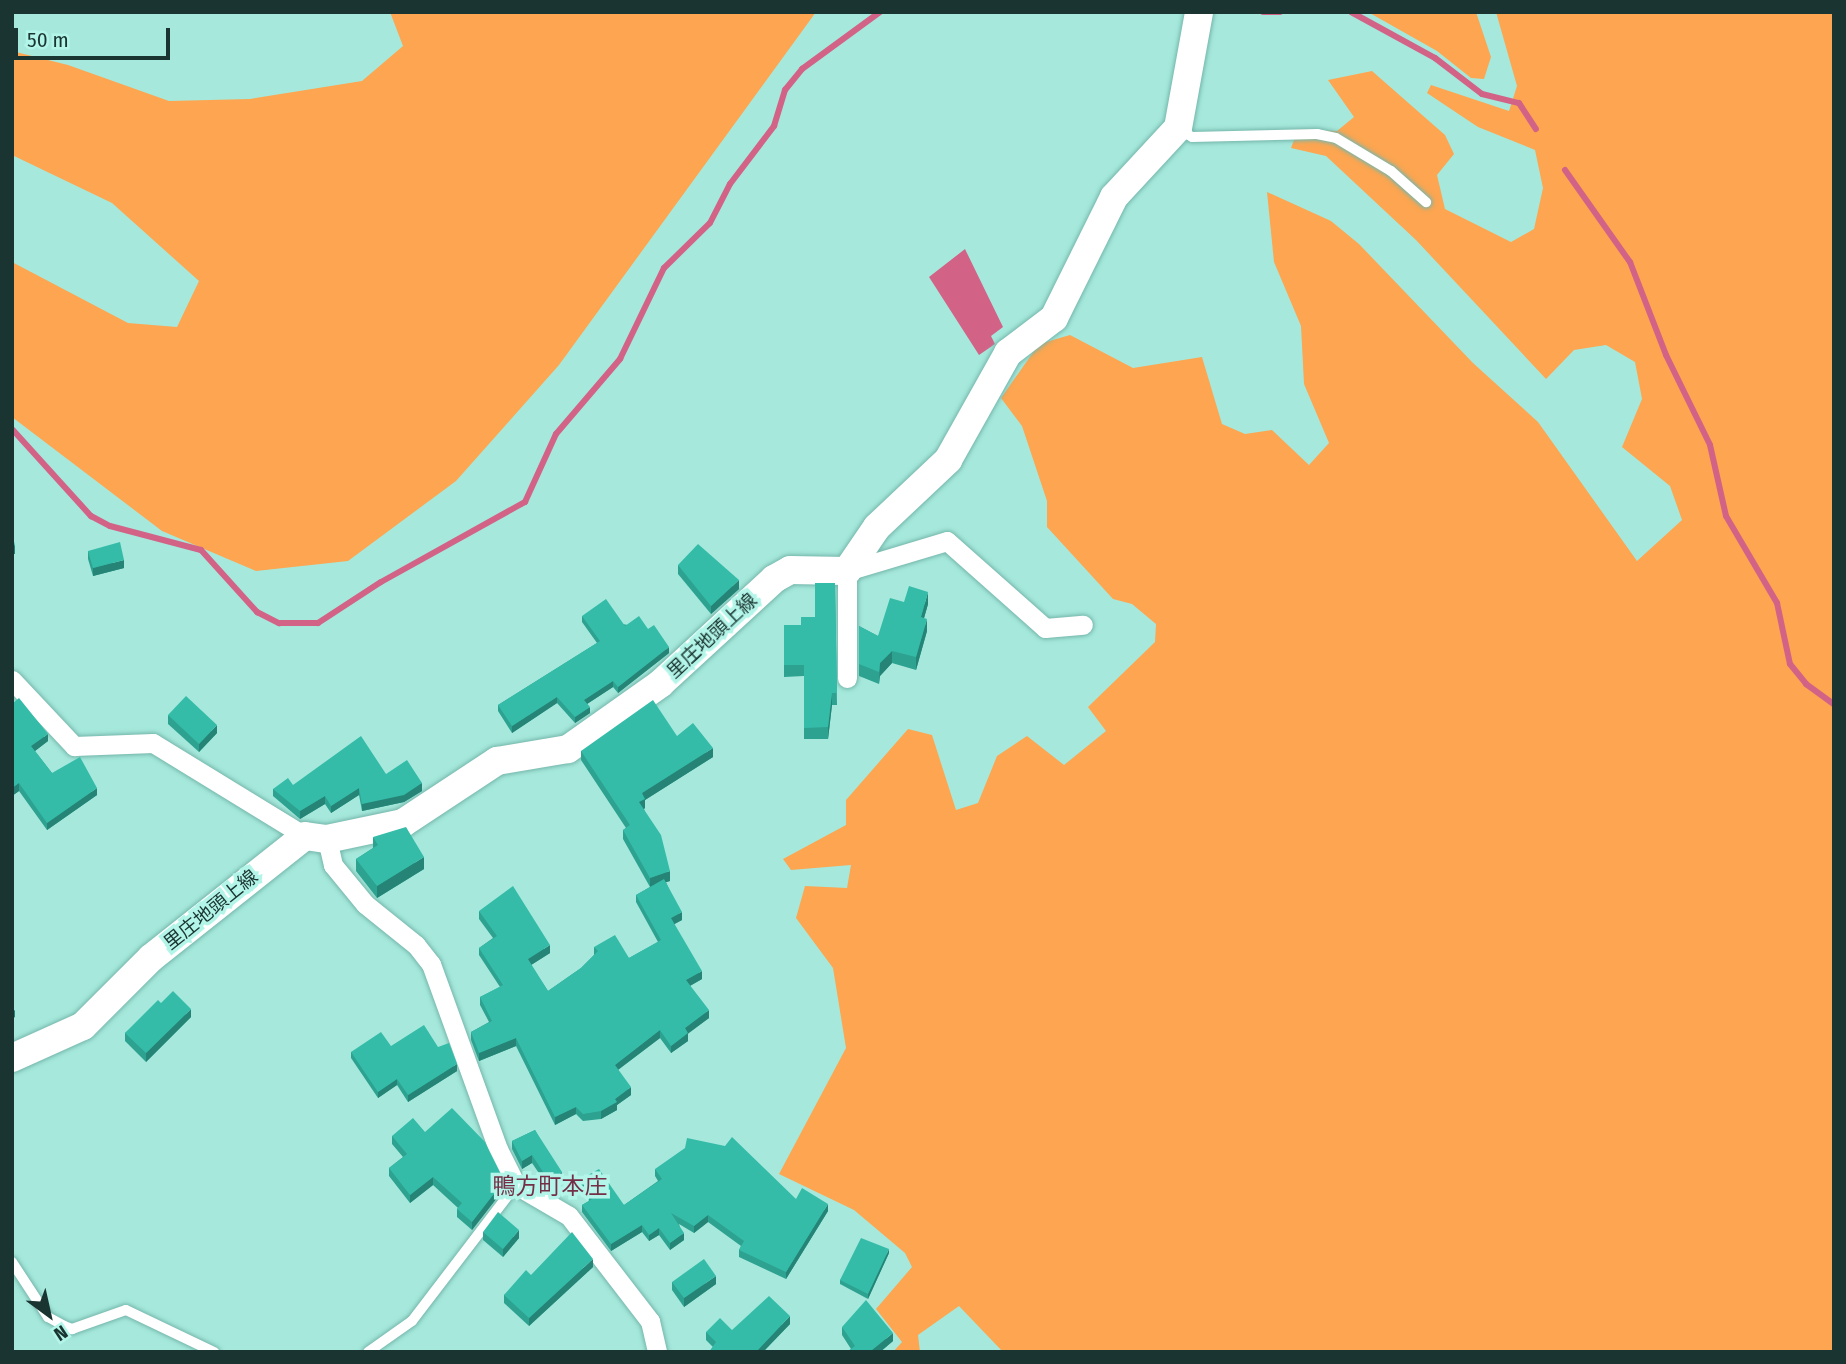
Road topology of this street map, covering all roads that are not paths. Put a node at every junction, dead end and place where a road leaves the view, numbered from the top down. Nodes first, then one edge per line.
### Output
1 (1199, 12) edge
2 (1178, 128) junction
3 (1426, 202) dead end
4 (847, 571) junction
5 (1083, 625) dead end
6 (847, 678) dead end
7 (12, 680) edge
8 (316, 837) junction
9 (12, 1058) edge
10 (516, 1185) junction
11 (12, 1262) edge
12 (214, 1352) edge
13 (368, 1352) edge
14 (657, 1352) edge

1 - 2 main road
2 - 3 lane
2 - 4 main road
4 - 5 street
4 - 6 street
4 - 8 main road, 里庄地頭上線
7 - 8 street
8 - 9 main road, 里庄地頭上線
8 - 10 street
10 - 13 lane
10 - 14 street
11 - 12 lane

